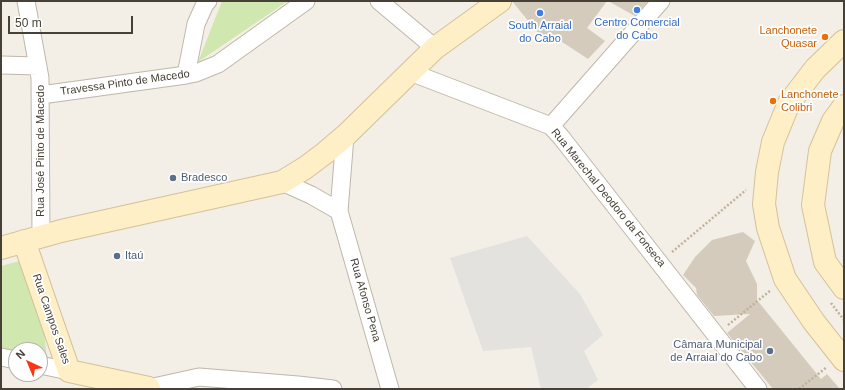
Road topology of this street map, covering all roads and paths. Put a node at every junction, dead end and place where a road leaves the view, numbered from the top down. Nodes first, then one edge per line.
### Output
1 (26, 1) edge
2 (208, 1) edge
3 (306, 1) edge
4 (379, 1) edge
5 (500, 1) edge
6 (661, 1) edge
7 (844, 41) edge
8 (435, 48) junction
9 (1, 65) edge
10 (38, 66) junction
11 (410, 72) junction
12 (186, 75) junction
13 (41, 95) junction
14 (844, 106) edge
15 (551, 126) junction
16 (345, 136) junction
17 (767, 172) junction
18 (282, 182) junction
19 (339, 211) junction
20 (32, 238) junction
21 (1, 248) edge
22 (659, 262) junction
23 (785, 279) junction
24 (844, 288) edge
25 (716, 335) junction
26 (843, 358) edge
27 (48, 367) edge
28 (69, 371) junction
29 (298, 387) edge
30 (149, 388) edge
31 (333, 389) edge
32 (390, 389) edge
33 (758, 389) edge
34 (799, 389) edge

1 - 10 street, Rua José Pinto de Macedo
2 - 12 street
3 - 12 street, Travessa Pinto de Macedo
4 - 8 street
5 - 8 main road
6 - 15 street
7 - 17 main road
8 - 11 main road
9 - 10 street
10 - 13 street, Rua José Pinto de Macedo
11 - 15 street, Rua Marechal Deodoro da Fonseca
11 - 16 main road
12 - 13 street, Travessa Pinto de Macedo
13 - 20 street, Rua José Pinto de Macedo
14 - 24 main road
15 - 22 street, Rua Marechal Deodoro da Fonseca
16 - 18 main road
16 - 19 street, Rua Afonso Pena
17 - 22 path
17 - 23 main road
18 - 19 street
18 - 20 main road
19 - 32 street, Rua Afonso Pena
20 - 21 main road
20 - 28 main road, Rua Campos Sales
22 - 25 street, Rua Marechal Deodoro da Fonseca
23 - 25 path
23 - 26 main road
25 - 33 street, Rua Marechal Deodoro da Fonseca
26 - 34 path
27 - 28 street
28 - 30 main road, Rua Campos Sales
29 - 30 street, Rua Campos Sales
29 - 31 street, Rua Campos Sales

